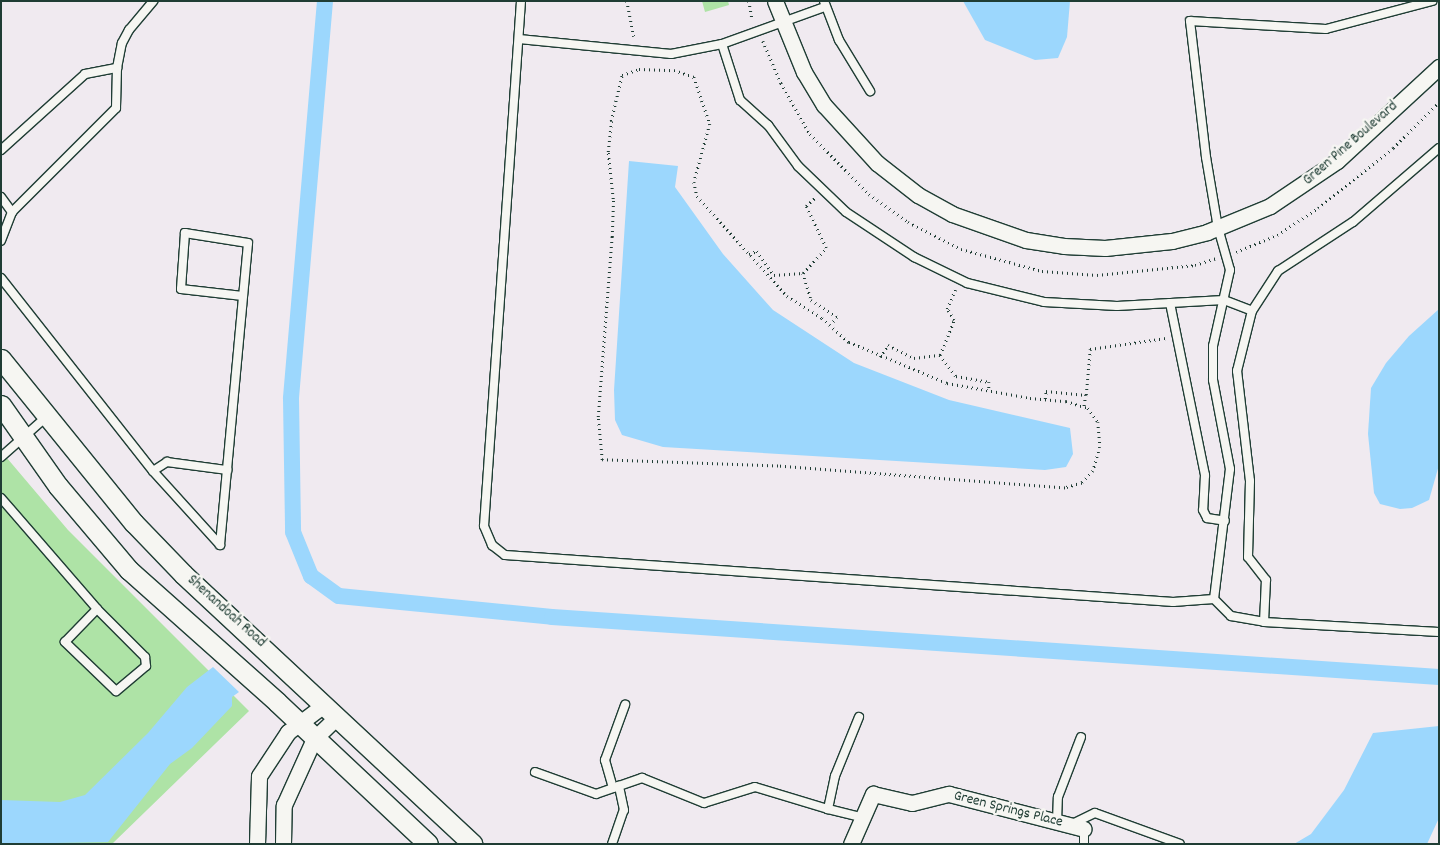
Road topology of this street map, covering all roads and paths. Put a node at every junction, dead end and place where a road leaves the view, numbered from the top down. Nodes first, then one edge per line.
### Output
1 (153, 1) edge
2 (522, 1) edge
3 (627, 1) edge
4 (749, 1) edge
5 (775, 1) edge
6 (1432, 1) edge
7 (825, 4) edge
8 (752, 18) dead end
9 (782, 22) junction
10 (634, 36) dead end
11 (519, 40) junction
12 (722, 44) junction
13 (1439, 67) edge
14 (117, 68) junction
15 (870, 91) dead end
16 (1439, 102) edge
17 (1439, 148) edge
18 (1, 150) edge
19 (823, 191) junction
20 (1, 197) edge
21 (12, 212) junction
22 (1218, 228) junction
23 (1, 241) edge
24 (1236, 252) dead end
25 (749, 254) junction
26 (803, 273) junction
27 (1, 278) edge
28 (959, 279) junction
29 (243, 296) junction
30 (1224, 300) junction
31 (1170, 302) junction
32 (1252, 311) junction
33 (830, 326) junction
34 (1178, 337) junction
35 (940, 355) junction
36 (880, 357) junction
37 (1, 360) edge
38 (989, 390) junction
39 (1086, 395) junction
40 (1045, 399) junction
41 (1, 405) edge
42 (1084, 407) junction
43 (48, 416) junction
44 (25, 438) junction
45 (1, 457) edge
46 (227, 470) junction
47 (153, 471) junction
48 (1, 498) edge
49 (1224, 521) junction
50 (1214, 599) junction
51 (97, 609) junction
52 (1264, 622) junction
53 (1439, 632) edge
54 (625, 705) dead end
55 (331, 710) junction
56 (858, 717) dead end
57 (299, 723) junction
58 (1081, 737) dead end
59 (314, 739) junction
60 (535, 772) dead end
61 (616, 787) junction
62 (828, 809) junction
63 (863, 818) junction
64 (1074, 830) edge
65 (257, 844) edge
66 (282, 844) edge
67 (428, 844) edge
68 (473, 844) edge
69 (612, 844) edge
70 (851, 844) edge
71 (1180, 844) edge

1 - 14 lane
2 - 11 lane
3 - 10 path
4 - 8 path
5 - 9 street, Green Pine Boulevard
6 - 22 lane
7 - 9 lane
7 - 15 lane
9 - 12 lane
9 - 22 street, Green Pine Boulevard
11 - 12 lane
11 - 50 lane
12 - 19 lane
13 - 22 street, Green Pine Boulevard
14 - 18 lane
14 - 21 lane
16 - 24 path
17 - 32 lane
19 - 26 path
19 - 28 lane
20 - 21 lane
21 - 23 lane
22 - 30 lane
25 - 26 path
25 - 33 path
25 - 42 path
26 - 33 path
27 - 47 lane
28 - 31 lane
28 - 35 path
29 - 29 lane
29 - 46 lane
30 - 31 lane
30 - 32 lane
30 - 49 lane
31 - 34 lane
32 - 52 lane
33 - 36 path
34 - 39 path
34 - 49 lane
35 - 36 path
35 - 38 path
36 - 38 path
37 - 43 street, Shenandoah Road
38 - 40 path
39 - 40 path
39 - 42 path
40 - 42 path
41 - 44 street
43 - 44 lane
43 - 55 street, Shenandoah Road
44 - 45 lane
44 - 57 street
46 - 47 lane
46 - 47 lane
48 - 51 lane
49 - 50 lane
50 - 52 lane
51 - 51 lane
52 - 53 lane
54 - 61 lane
55 - 57 street
55 - 59 street
55 - 68 street, Shenandoah Road
56 - 62 lane
57 - 59 street
57 - 65 street
58 - 64 lane
59 - 66 street
59 - 67 street
60 - 61 lane
61 - 62 lane
61 - 69 lane
62 - 63 lane
63 - 64 street, Green Springs Place
63 - 70 street
64 - 71 lane

